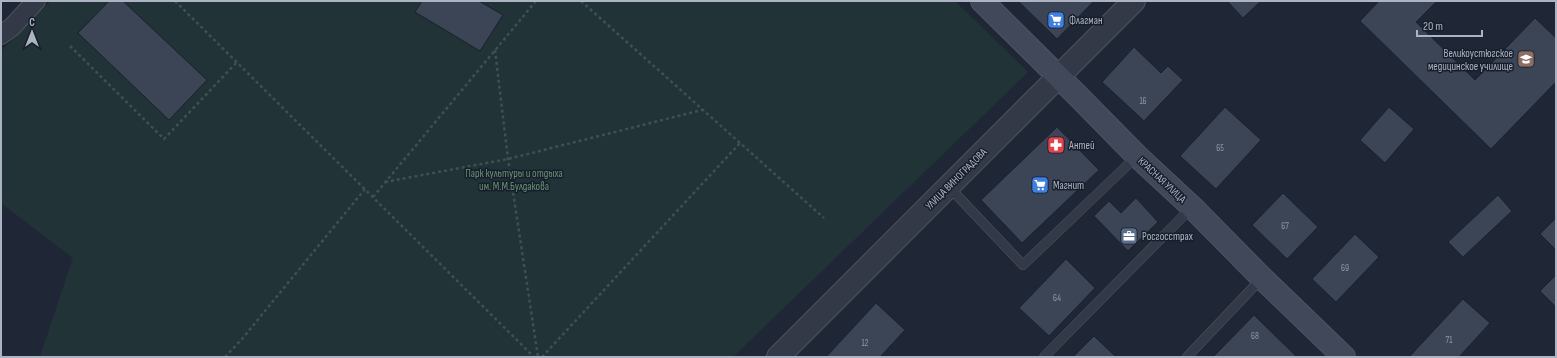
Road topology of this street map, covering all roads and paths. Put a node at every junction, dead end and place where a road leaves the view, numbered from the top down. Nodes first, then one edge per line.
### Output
1 (36, 1) edge
2 (175, 1) edge
3 (536, 1) edge
4 (581, 1) edge
5 (1134, 1) edge
6 (984, 2) edge
7 (1, 35) edge
8 (70, 46) dead end
9 (495, 50) junction
10 (237, 62) junction
11 (1059, 78) junction
12 (702, 110) junction
13 (740, 143) junction
14 (1137, 156) junction
15 (508, 159) junction
16 (385, 182) junction
17 (949, 187) junction
18 (365, 189) junction
19 (372, 197) junction
20 (1192, 207) junction
21 (824, 218) dead end
22 (1262, 278) junction
23 (225, 357) edge
24 (534, 357) edge
25 (538, 357) edge
26 (542, 357) edge
27 (778, 357) edge
28 (1044, 357) edge
29 (1187, 357) edge
30 (1344, 357) edge

1 - 7 street
2 - 10 path
3 - 9 path
4 - 12 path
5 - 11 street, УЛИЦА ВИНОГРАДОВА
6 - 11 main road, КРАСНАЯ УЛИЦА
8 - 10 path
9 - 15 path
9 - 16 path
10 - 18 path
11 - 14 main road, КРАСНАЯ УЛИЦА
11 - 17 street, УЛИЦА ВИНОГРАДОВА
12 - 13 path
12 - 15 path
13 - 21 path
13 - 26 path
14 - 17 lane
14 - 20 main road, КРАСНАЯ УЛИЦА
15 - 16 path
15 - 25 path
16 - 19 path
17 - 27 street, УЛИЦА ВИНОГРАДОВА
18 - 19 path
18 - 23 path
19 - 24 path
20 - 22 main road, КРАСНАЯ УЛИЦА
20 - 28 lane
22 - 29 lane
22 - 30 main road, КРАСНАЯ УЛИЦА

